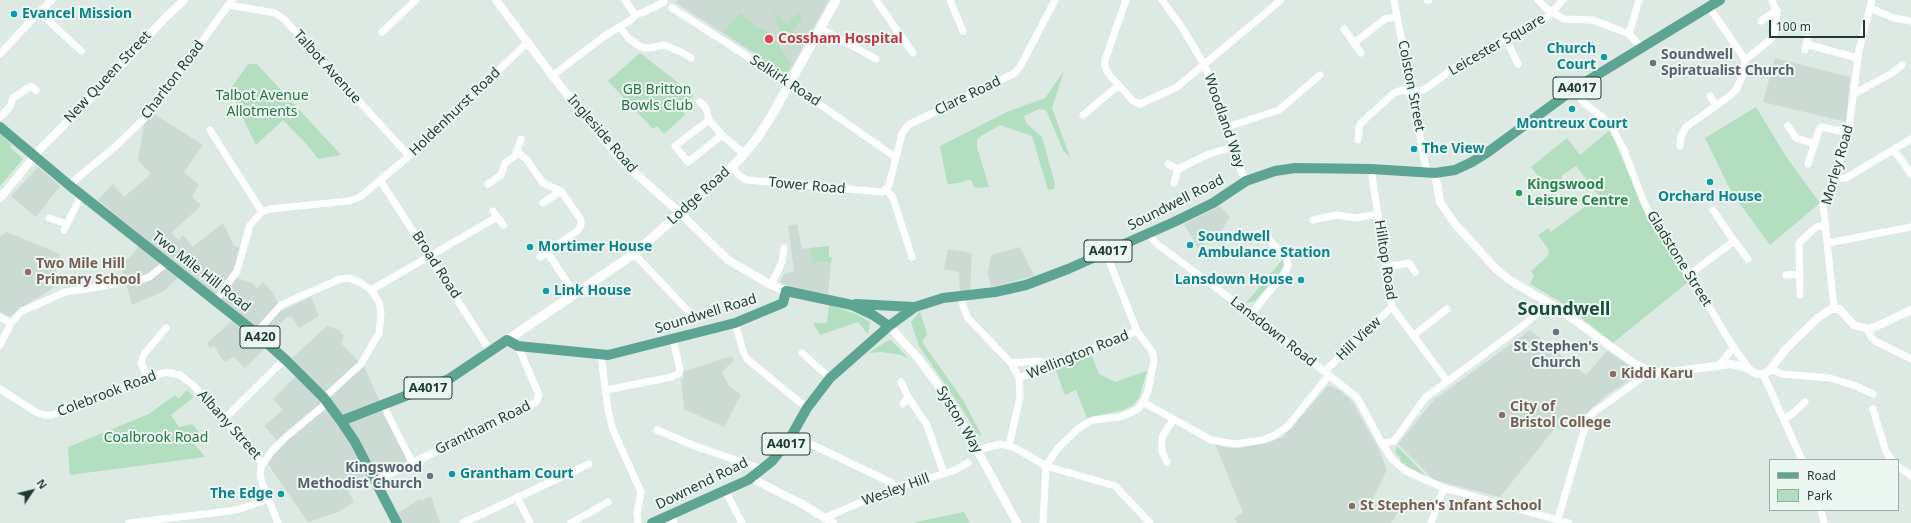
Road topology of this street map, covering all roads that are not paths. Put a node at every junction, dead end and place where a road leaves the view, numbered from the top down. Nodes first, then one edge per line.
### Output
1 (52, 0) edge
2 (184, 0) edge
3 (416, 0) edge
4 (496, 0) edge
5 (625, 0) edge
6 (836, 0) edge
7 (876, 0) edge
8 (950, 0) edge
9 (1055, 0) edge
10 (1126, 0) edge
11 (1162, 0) edge
12 (1281, 0) edge
13 (1394, 0) edge
14 (1538, 0) edge
15 (1563, 0) edge
16 (1639, 0) edge
17 (1720, 0) edge
18 (1772, 0) edge
19 (1872, 0) edge
20 (230, 2) edge
21 (664, 2) dead end
22 (1709, 7) junction
23 (672, 8) dead end
24 (1870, 8) junction
25 (1777, 10) junction
26 (39, 12) junction
27 (1552, 13) junction
28 (635, 15) junction
29 (1397, 17) junction
30 (1761, 21) dead end
31 (1911, 21) edge
32 (620, 27) junction
33 (820, 28) junction
34 (1344, 29) dead end
35 (963, 31) dead end
36 (382, 32) dead end
37 (1629, 34) junction
38 (1506, 39) junction
39 (528, 42) junction
40 (1354, 43) junction
41 (1806, 44) dead end
42 (1642, 48) junction
43 (81, 51) dead end
44 (913, 53) dead end
45 (1361, 53) dead end
46 (0, 54) edge
47 (691, 58) dead end
48 (1857, 58) junction
49 (876, 59) dead end
50 (1744, 60) junction
51 (1518, 64) dead end
52 (1902, 65) dead end
53 (1205, 66) junction
54 (1320, 74) dead end
55 (552, 76) junction
56 (789, 83) junction
57 (1119, 85) junction
58 (1574, 89) junction
59 (36, 90) dead end
60 (1413, 93) junction
61 (1854, 94) junction
62 (1710, 96) dead end
63 (700, 102) dead end
64 (1716, 105) junction
65 (1083, 115) dead end
66 (0, 117) edge
67 (709, 120) junction
68 (1788, 126) dead end
69 (0, 127) edge
70 (1227, 127) junction
71 (210, 130) dead end
72 (1849, 133) junction
73 (722, 136) junction
74 (521, 139) dead end
75 (1911, 139) edge
76 (1358, 140) dead end
77 (1815, 144) junction
78 (1680, 146) dead end
79 (1233, 147) junction
80 (1894, 150) junction
81 (517, 152) junction
82 (744, 154) junction
83 (409, 156) junction
84 (34, 157) junction
85 (896, 157) junction
86 (1168, 164) dead end
87 (1808, 164) dead end
88 (732, 167) junction
89 (1178, 169) junction
90 (1371, 169) junction
91 (1430, 173) junction
92 (1911, 174) edge
93 (1833, 179) junction
94 (380, 180) junction
95 (1246, 181) junction
96 (1174, 183) dead end
97 (488, 184) dead end
98 (69, 185) junction
99 (886, 189) junction
100 (561, 191) junction
101 (82, 194) junction
102 (0, 198) edge
103 (543, 203) dead end
104 (1713, 210) dead end
105 (262, 212) junction
106 (680, 212) junction
107 (1378, 214) junction
108 (49, 218) dead end
109 (1313, 220) dead end
110 (502, 225) dead end
111 (1826, 225) junction
112 (1911, 227) edge
113 (1263, 233) dead end
114 (1148, 234) junction
115 (1734, 241) junction
116 (1828, 243) junction
117 (784, 248) dead end
118 (547, 252) junction
119 (1106, 253) junction
120 (634, 254) junction
121 (430, 256) junction
122 (540, 257) dead end
123 (912, 257) dead end
124 (1414, 257) dead end
125 (1748, 259) dead end
126 (1409, 263) junction
127 (167, 264) junction
128 (1386, 267) junction
129 (1415, 272) dead end
130 (1690, 274) junction
131 (1800, 274) junction
132 (1786, 275) dead end
133 (770, 286) junction
134 (371, 290) junction
135 (786, 291) junction
136 (576, 294) junction
137 (1800, 295) dead end
138 (961, 297) junction
139 (215, 301) junction
140 (1546, 301) junction
141 (844, 303) junction
142 (915, 307) junction
143 (1392, 307) junction
144 (1834, 308) junction
145 (1447, 309) dead end
146 (1911, 310) edge
147 (691, 314) dead end
148 (1251, 314) junction
149 (0, 317) edge
150 (11, 322) junction
151 (735, 323) junction
152 (889, 326) junction
153 (166, 328) dead end
154 (1868, 329) junction
155 (1137, 331) junction
156 (256, 333) junction
157 (1414, 335) junction
158 (507, 340) junction
159 (673, 340) junction
160 (0, 345) edge
161 (518, 346) junction
162 (1734, 347) junction
163 (490, 351) junction
164 (802, 354) dead end
165 (601, 356) junction
166 (285, 359) junction
167 (1911, 359) edge
168 (1011, 363) junction
169 (1720, 364) junction
170 (1047, 366) junction
171 (1749, 369) junction
172 (1771, 369) junction
173 (1646, 370) junction
174 (1327, 373) junction
175 (1763, 374) junction
176 (148, 378) junction
177 (830, 378) junction
178 (1019, 378) junction
179 (1447, 381) junction
180 (901, 382) dead end
181 (194, 386) joint
182 (0, 389) edge
183 (606, 390) junction
184 (1873, 394) dead end
185 (908, 397) junction
186 (326, 400) junction
187 (1143, 402) junction
188 (1806, 402) dead end
189 (903, 404) dead end
190 (383, 405) junction
191 (806, 408) junction
192 (1873, 409) dead end
193 (1784, 419) junction
194 (223, 420) junction
195 (1173, 420) junction
196 (341, 421) junction
197 (657, 430) dead end
198 (792, 435) junction
199 (1382, 444) junction
200 (1009, 446) junction
201 (979, 451) junction
202 (1802, 459) edge
203 (1891, 459) edge
204 (412, 462) junction
205 (1167, 462) dead end
206 (968, 463) dead end
207 (263, 464) junction
208 (589, 464) dead end
209 (1046, 466) junction
210 (1899, 467) edge
211 (762, 469) junction
212 (944, 474) junction
213 (1911, 476) edge
214 (751, 478) junction
215 (375, 481) junction
216 (895, 488) junction
217 (1444, 488) junction
218 (725, 490) junction
219 (517, 497) junction
220 (268, 499) junction
221 (608, 502) dead end
222 (1821, 511) edge
223 (824, 518) junction
224 (672, 519) edge
225 (1558, 519) junction
226 (129, 523) edge
227 (278, 523) edge
228 (397, 523) edge
229 (464, 523) edge
230 (530, 523) edge
231 (571, 523) edge
232 (638, 523) edge
233 (652, 523) edge
234 (742, 523) edge
235 (832, 523) edge
236 (1016, 523) edge
237 (1044, 523) edge
238 (1150, 523) edge
239 (1431, 523) edge
240 (1569, 523) edge
241 (1824, 523) edge

1 - 26 street
2 - 84 street, New Queen Street
3 - 36 street
4 - 39 street, Ingleside Road
5 - 28 street
6 - 33 main road, Lodge Road
7 - 44 street
8 - 35 street
9 - 85 street, Clare Road
10 - 57 street
11 - 53 street, Woodland Way
12 - 53 street
13 - 29 street, Colston Street
14 - 27 street
15 - 27 street
16 - 37 street
17 - 22 main road, Soundwell Road / A4017
18 - 25 street
19 - 24 street, Morley Road
20 - 83 street, Talbot Avenue
20 - 98 street, Charlton Road
21 - 28 street
22 - 42 main road, Soundwell Road / A4017
22 - 50 street
23 - 56 street, Selkirk Road
24 - 31 street
24 - 48 street, Morley Road
25 - 30 street
25 - 50 street
26 - 43 street
26 - 46 street
27 - 37 street, Leicester Square
27 - 38 street, Leicester Square
28 - 32 street
29 - 40 street
29 - 60 street, Colston Street
32 - 47 street
32 - 55 street
33 - 49 street
33 - 56 main road, Lodge Road
34 - 40 street
37 - 42 street, Leicester Square
38 - 51 street
38 - 60 street, Leicester Square
39 - 55 street, Ingleside Road
39 - 83 street, Holdenhurst Road
40 - 45 street
41 - 48 street
42 - 58 main road, Soundwell Road / A4017
48 - 61 street, Morley Road
50 - 64 street
52 - 61 street
53 - 57 street
53 - 70 street, Woodland Way
54 - 70 street
55 - 106 street, Ingleside Road
56 - 82 main road, Lodge Road
56 - 85 street, Selkirk Road
57 - 65 street
58 - 91 main road, Soundwell Road / A4017
58 - 130 street, Gladstone Street
59 - 66 street
60 - 76 street
60 - 91 street, Colston Street
61 - 72 street, Morley Road
62 - 64 street
63 - 67 street
64 - 78 street
67 - 73 street
67 - 73 street
68 - 77 street
69 - 84 main road, Two Mile Hill Road / A420
70 - 79 street, Woodland Way
71 - 105 street
72 - 77 street
72 - 93 street, Morley Road
73 - 82 street
74 - 81 street
75 - 80 street
77 - 87 street
79 - 89 street
79 - 95 street, Woodland Way
80 - 92 street
80 - 93 street
81 - 97 street
81 - 100 street
82 - 88 main road, Lodge Road
83 - 94 street, Holdenhurst Road
84 - 98 main road, Two Mile Hill Road / A420
84 - 102 street, New Queen Street
85 - 99 street, Clare Road
86 - 89 street
88 - 99 street, Tower Road
88 - 106 main road, Lodge Road
89 - 96 street
90 - 91 main road, Soundwell Road / A4017
90 - 95 main road, Soundwell Road / A4017
90 - 107 street, Hilltop Road
91 - 140 street
93 - 111 street, Morley Road
94 - 105 street, Holdenhurst Road
94 - 121 street, Broad Road
95 - 114 main road, Soundwell Road / A4017
98 - 101 main road, Two Mile Hill Road / A420
99 - 123 street
100 - 103 street
100 - 118 street
101 - 108 street
101 - 127 main road, Two Mile Hill Road / A420
104 - 115 street
105 - 139 street
106 - 120 main road, Lodge Road
106 - 133 street, Ingleside Road
107 - 109 street
107 - 128 street, Hilltop Road
110 - 121 street
111 - 116 street, Morley Road
111 - 131 street
112 - 116 street
113 - 148 street
114 - 119 main road, Soundwell Road / A4017
114 - 148 street, Lansdown Road
115 - 125 street
115 - 130 street
116 - 144 street, Morley Road
117 - 133 street
118 - 122 street
118 - 136 street
119 - 138 main road, Soundwell Road / A4017
119 - 155 street
120 - 136 main road, Lodge Road
120 - 147 street
121 - 134 street
121 - 163 street, Broad Road
124 - 126 street
126 - 128 street
126 - 129 street
127 - 139 main road, Two Mile Hill Road / A420
127 - 150 street
128 - 143 street, Hilltop Road
130 - 162 street, Gladstone Street
131 - 132 street
131 - 137 street
133 - 135 street, Ingleside Road
134 - 156 street
134 - 186 street
135 - 141 main road
135 - 151 main road, Soundwell Road
136 - 158 main road, Lodge Road
138 - 142 main road, Soundwell Road / A4017
138 - 168 street
139 - 156 main road, Two Mile Hill Road / A420
140 - 173 street
140 - 179 street
141 - 142 main road
141 - 152 main road
142 - 152 main road, Soundwell Road / A4017
143 - 157 street, Hilltop Road
143 - 174 street, Hill View
144 - 154 street
144 - 172 street
145 - 157 street
146 - 154 street
148 - 174 street, Lansdown Road
149 - 150 street
150 - 160 street
151 - 159 main road, Soundwell Road
151 - 191 street
152 - 177 main road, Downend Road / A4017
152 - 201 street, Syston Way
153 - 176 street
154 - 167 street
155 - 170 street, Wellington Road
155 - 187 street
156 - 166 main road, Two Mile Hill Road / A420
157 - 179 street, Hilltop Road
158 - 161 main road, Soundwell Road
158 - 163 main road, A4017
159 - 165 main road, Soundwell Road
159 - 183 street
161 - 165 main road, Soundwell Road
161 - 204 street, Grantham Road
162 - 169 street
162 - 171 street, Gladstone Street
163 - 190 main road, A4017
164 - 177 street
165 - 183 street
166 - 186 main road, Two Mile Hill Road / A420
166 - 194 street
168 - 170 street
168 - 178 street
169 - 171 street
169 - 173 street
170 - 178 street, Wellington Road
171 - 175 street
172 - 175 street
172 - 184 street
173 - 225 street
174 - 195 street, Hill View
174 - 199 street, Lansdown Road
175 - 193 street
176 - 181 street, Colebrook Road
176 - 182 street, Colebrook Road
177 - 191 main road, Downend Road / A4017
178 - 200 street
179 - 199 street
180 - 185 street
181 - 194 street, Albany Street
183 - 232 street
185 - 189 street
185 - 212 street
186 - 196 main road, Two Mile Hill Road / A420
186 - 207 street
187 - 195 street, Hill View
187 - 209 street
188 - 193 street
190 - 196 main road, A4017
190 - 204 street
191 - 198 main road, Downend Road / A4017
192 - 203 street
193 - 202 street
194 - 207 street, Albany Street
195 - 205 street
196 - 215 main road, Two Mile Hill Road / A420
197 - 211 street
198 - 211 main road, Downend Road / A4017
198 - 216 street
199 - 217 street, Lansdown Road
200 - 201 street
200 - 209 street
201 - 236 street, Syston Way
204 - 215 street, Grantham Road
206 - 212 street, Wesley Hill
207 - 220 street
208 - 219 street
209 - 237 street
209 - 238 street
210 - 213 street
211 - 214 main road, Downend Road / A4017
212 - 216 street, Wesley Hill
214 - 218 main road, Downend Road / A4017
214 - 223 street
215 - 228 main road, Two Mile Hill Road / A420
216 - 223 street, Wesley Hill
217 - 225 street, Lansdown Road
217 - 239 street
218 - 224 main road, Downend Road / A4017
218 - 234 street
219 - 229 street
219 - 230 street
220 - 226 street
220 - 227 street
221 - 231 street
222 - 241 street
223 - 235 street
224 - 233 main road, Downend Road / A4017
225 - 240 street, Lansdown Road

